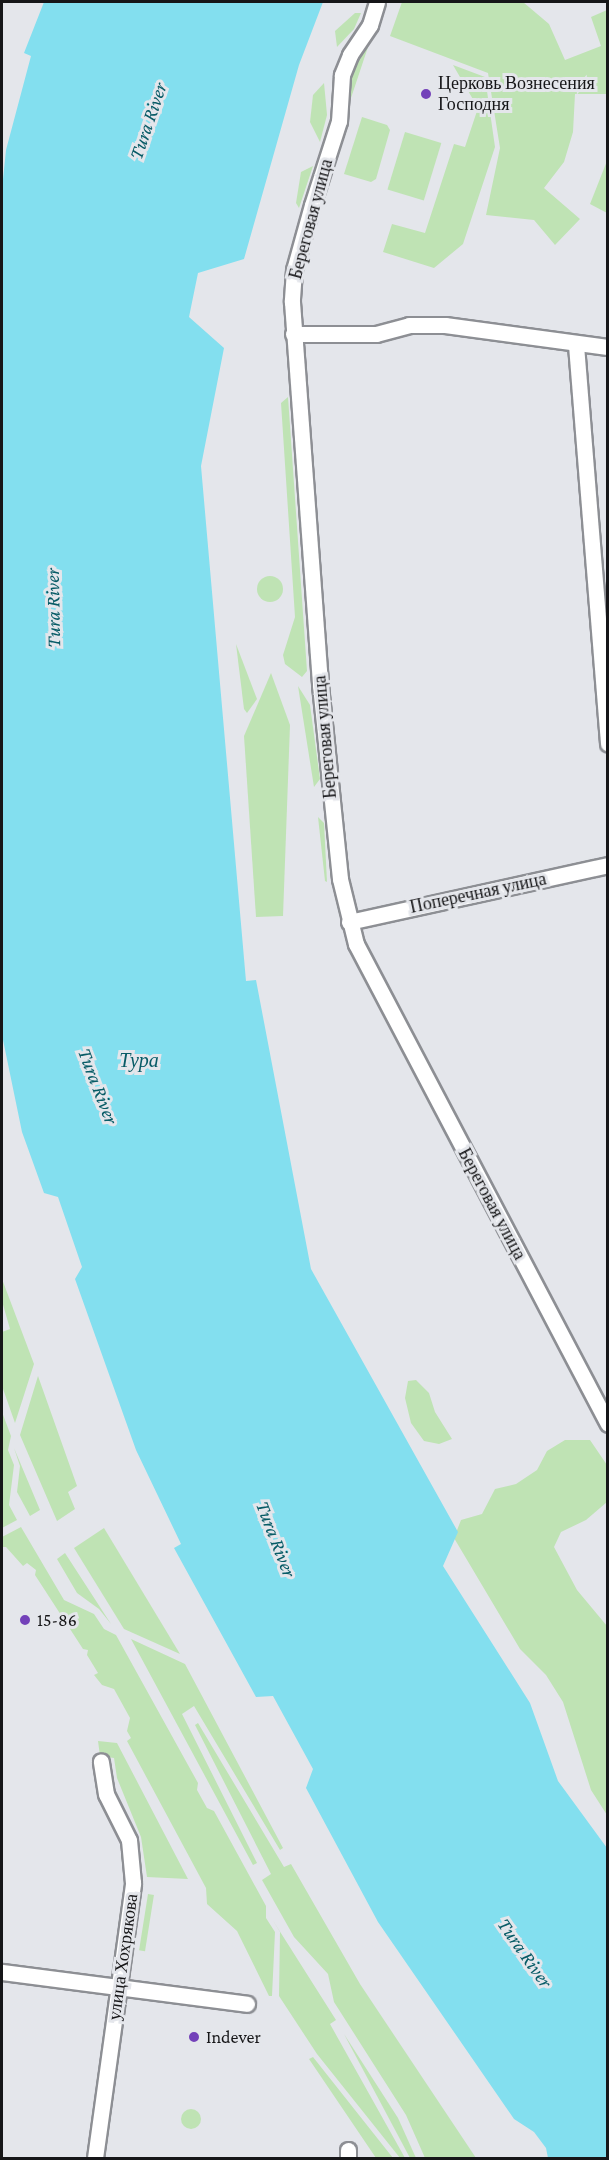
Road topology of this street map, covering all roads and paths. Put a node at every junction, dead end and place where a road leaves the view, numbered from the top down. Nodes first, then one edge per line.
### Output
1 (377, 2) edge
2 (293, 334) junction
3 (576, 345) junction
4 (608, 347) edge
5 (608, 744) edge
6 (608, 865) edge
7 (349, 921) junction
8 (608, 1424) edge
9 (101, 1761) dead end
10 (2, 1972) edge
11 (119, 1987) junction
12 (247, 2004) dead end
13 (95, 2158) edge

1 - 2 street, Береговая улица
2 - 3 street
2 - 7 street, Береговая улица
3 - 4 street
3 - 5 street
6 - 7 street, Поперечная улица
7 - 8 street, Береговая улица
9 - 11 street, улица Хохрякова
10 - 11 street
11 - 12 street
11 - 13 street, улица Хохрякова

